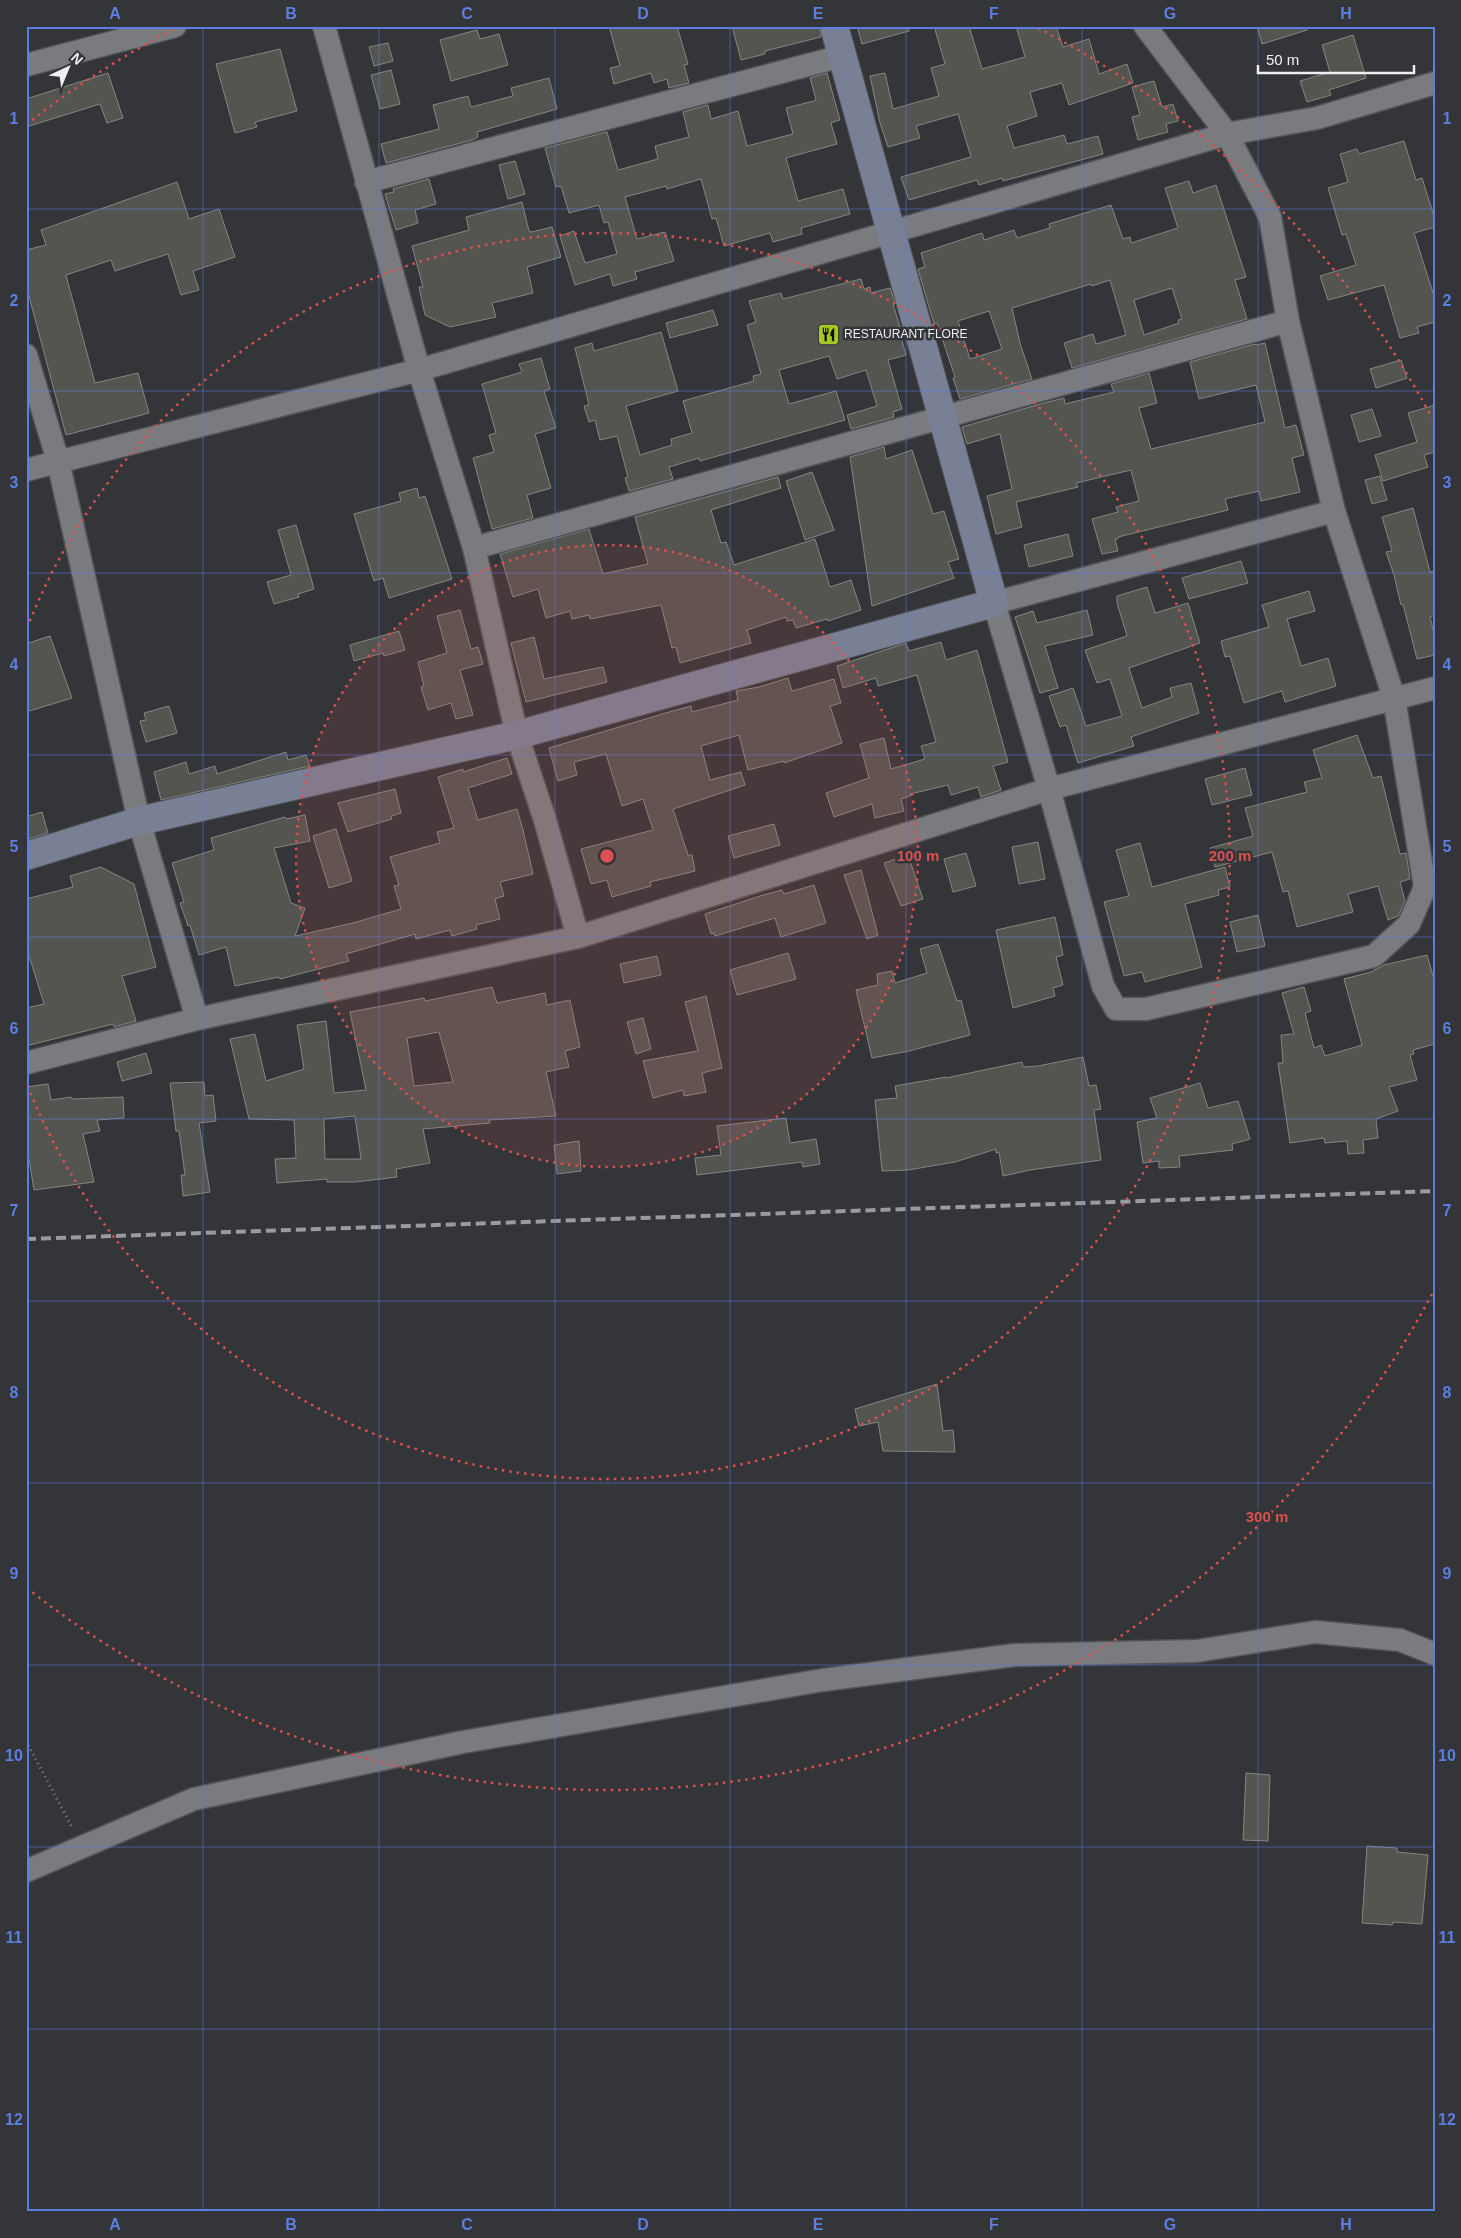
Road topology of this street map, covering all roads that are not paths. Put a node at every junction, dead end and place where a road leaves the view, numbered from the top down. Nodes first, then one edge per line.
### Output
1 (175, 26) edge
2 (324, 26) edge
3 (834, 26) edge
4 (1145, 26) edge
5 (842, 56) junction
6 (26, 65) edge
7 (1435, 83) edge
8 (1227, 134) junction
9 (366, 182) junction
10 (891, 234) junction
11 (1288, 321) junction
12 (26, 355) edge
13 (419, 370) junction
14 (942, 417) junction
15 (58, 461) junction
16 (26, 470) edge
17 (1334, 511) junction
18 (474, 548) junction
19 (994, 603) junction
20 (1435, 688) edge
21 (1394, 698) junction
22 (517, 735) junction
23 (1049, 789) junction
24 (139, 821) junction
25 (26, 856) edge
26 (578, 937) junction
27 (197, 1019) junction
28 (26, 1063) edge
29 (1435, 1654) edge
30 (26, 1871) edge

1 - 6 street
2 - 9 street
3 - 5 street
4 - 8 street
5 - 9 street
5 - 10 street
7 - 8 street
8 - 10 street
8 - 11 street
9 - 13 street
10 - 13 street
10 - 14 street
11 - 14 street
11 - 17 street
12 - 15 street
13 - 15 street
13 - 18 street
14 - 18 street
14 - 19 street
15 - 16 street
15 - 24 street
17 - 19 street
17 - 21 street
18 - 22 street
19 - 22 street
19 - 23 street
20 - 21 street
21 - 23 street
21 - 23 street
22 - 24 street
22 - 26 street
23 - 26 street
24 - 25 street
24 - 27 street
26 - 27 street
27 - 28 street
29 - 30 street

